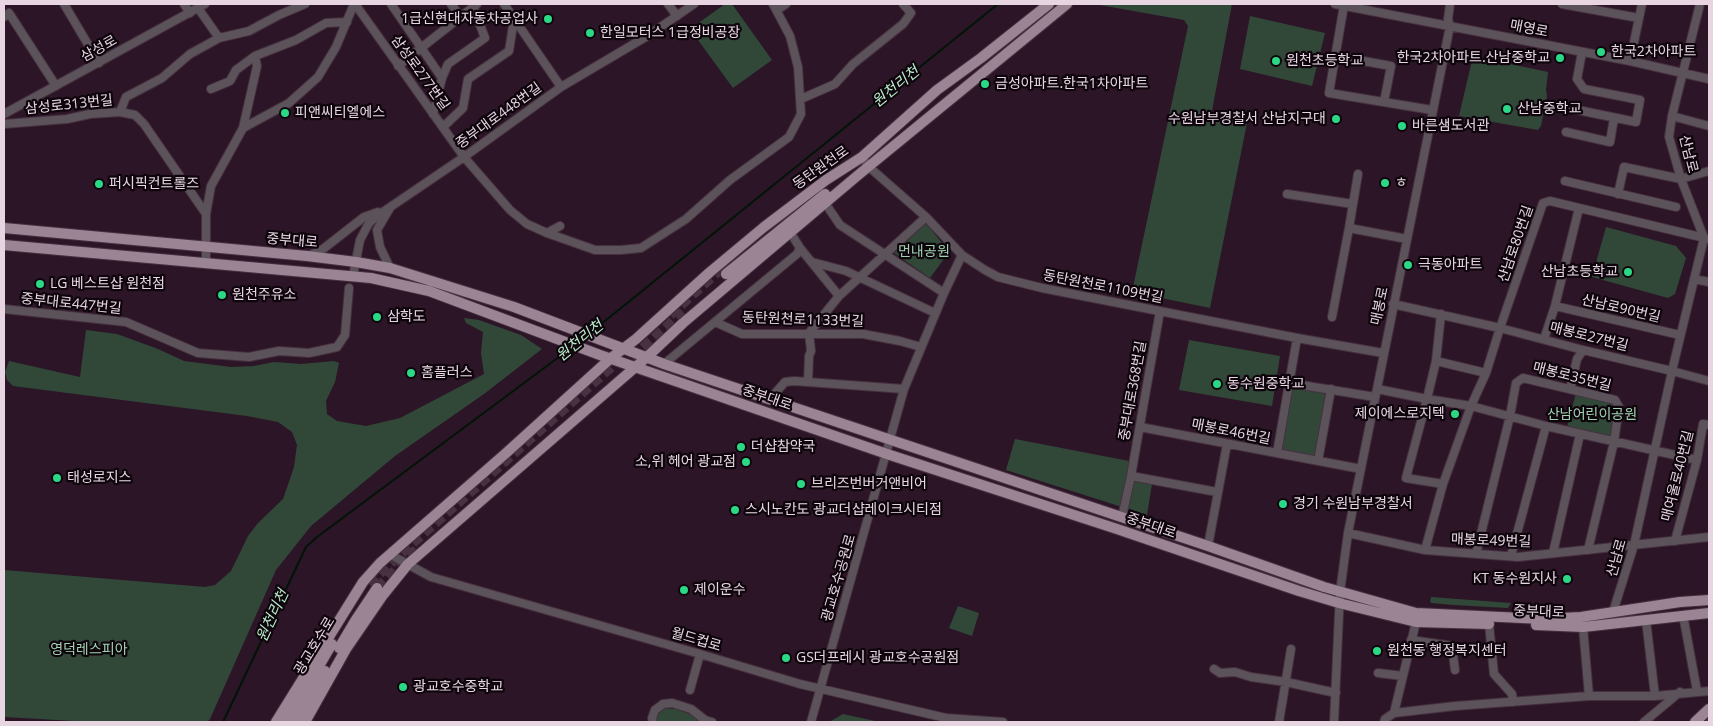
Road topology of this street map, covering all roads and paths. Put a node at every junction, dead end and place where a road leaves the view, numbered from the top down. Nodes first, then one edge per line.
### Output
1 (64, 4) edge
2 (184, 4) edge
3 (305, 4) edge
4 (354, 4) edge
5 (391, 4) edge
6 (451, 4) edge
7 (504, 4) edge
8 (668, 4) edge
9 (694, 4) edge
10 (786, 4) edge
11 (904, 4) edge
12 (1049, 4) edge
13 (1067, 4) edge
14 (1335, 4) edge
15 (1450, 4) edge
16 (1562, 4) edge
17 (1642, 4) edge
18 (1700, 4) edge
19 (475, 5) edge
20 (1344, 5) junction
21 (201, 6) edge
22 (775, 7) edge
23 (190, 13) junction
24 (460, 16) junction
25 (677, 16) junction
26 (4, 17) edge
27 (1639, 18) junction
28 (514, 19) junction
29 (347, 22) junction
30 (1450, 26) junction
31 (218, 38) junction
32 (421, 47) junction
33 (1582, 52) junction
34 (255, 56) junction
35 (1336, 56) junction
36 (1630, 61) junction
37 (98, 63) junction
38 (398, 66) junction
39 (1684, 74) junction
40 (442, 78) junction
41 (1709, 79) edge
42 (56, 86) junction
43 (561, 87) junction
44 (211, 89) dead end
45 (801, 100) junction
46 (1384, 102) junction
47 (1573, 109) dead end
48 (1432, 110) junction
49 (120, 112) junction
50 (4, 114) edge
51 (434, 114) junction
52 (1672, 116) junction
53 (1614, 118) junction
54 (4, 124) edge
55 (1709, 126) edge
56 (443, 127) junction
57 (243, 128) junction
58 (1566, 132) dead end
59 (464, 157) junction
60 (862, 157) junction
61 (869, 167) junction
62 (1709, 172) edge
63 (1358, 174) dead end
64 (1681, 179) junction
65 (1565, 181) dead end
66 (1287, 194) dead end
67 (1618, 194) junction
68 (825, 203) junction
69 (1353, 204) junction
70 (1676, 207) dead end
71 (390, 208) junction
72 (1579, 208) junction
73 (206, 214) junction
74 (926, 217) junction
75 (560, 226) dead end
76 (4, 228) edge
77 (1349, 228) junction
78 (790, 232) junction
79 (546, 233) junction
80 (1707, 238) edge
81 (1407, 239) junction
82 (4, 245) edge
83 (207, 248) junction
84 (800, 248) junction
85 (885, 254) junction
86 (962, 254) junction
87 (307, 256) junction
88 (323, 258) junction
89 (206, 262) junction
90 (356, 262) junction
91 (812, 262) junction
92 (390, 268) junction
93 (276, 269) junction
94 (338, 275) junction
95 (353, 276) junction
96 (365, 277) junction
97 (860, 277) junction
98 (1694, 278) junction
99 (1709, 282) edge
100 (349, 288) junction
101 (944, 293) junction
102 (839, 296) junction
103 (1393, 304) junction
104 (1555, 306) junction
105 (4, 309) edge
106 (1160, 311) junction
107 (935, 313) junction
108 (1441, 314) junction
109 (1332, 318) dead end
110 (715, 322) junction
111 (1500, 328) junction
112 (809, 333) junction
113 (1680, 335) junction
114 (1297, 338) junction
115 (1544, 339) junction
116 (619, 347) junction
117 (921, 347) junction
118 (1583, 350) junction
119 (1384, 353) junction
120 (648, 357) junction
121 (611, 358) junction
122 (1436, 361) junction
123 (664, 364) junction
124 (636, 367) junction
125 (1672, 370) junction
126 (1486, 373) junction
127 (808, 382) junction
128 (1289, 382) junction
129 (1709, 382) edge
130 (904, 389) junction
131 (1331, 389) junction
132 (1570, 389) junction
133 (1376, 393) junction
134 (1427, 399) junction
135 (770, 400) junction
136 (1471, 406) junction
137 (1510, 416) junction
138 (1709, 425) edge
139 (1546, 426) junction
140 (1140, 427) junction
141 (1580, 434) junction
142 (891, 440) junction
143 (1614, 442) junction
144 (1227, 444) junction
145 (1654, 451) junction
146 (1277, 453) junction
147 (887, 454) junction
148 (1697, 460) junction
149 (1318, 461) junction
150 (1361, 469) junction
151 (1131, 476) junction
152 (1443, 484) junction
153 (1218, 492) junction
154 (1122, 517) junction
155 (1348, 533) junction
156 (1709, 537) edge
157 (1675, 540) junction
158 (1634, 545) junction
159 (1208, 546) junction
160 (1425, 550) junction
161 (1588, 550) junction
162 (1553, 553) junction
163 (1476, 554) junction
164 (391, 555) junction
165 (1511, 556) junction
166 (408, 564) junction
167 (1303, 580) junction
168 (1299, 591) junction
169 (1340, 592) junction
170 (1709, 600) edge
171 (1339, 603) junction
172 (1613, 612) junction
173 (1709, 614) edge
174 (1683, 615) junction
175 (1646, 620) junction
176 (1416, 622) junction
177 (1489, 624) junction
178 (1583, 627) junction
179 (1411, 640) junction
180 (1291, 649) dead end
181 (700, 654) junction
182 (1214, 669) dead end
183 (1455, 670) dead end
184 (1378, 673) dead end
185 (1403, 676) junction
186 (1286, 682) junction
187 (819, 689) junction
188 (690, 690) dead end
189 (1697, 691) junction
190 (1709, 691) edge
191 (1680, 692) junction
192 (1336, 693) junction
193 (1589, 696) junction
194 (1655, 696) junction
195 (1513, 702) junction
196 (1709, 709) edge
197 (1394, 713) junction
198 (276, 722) edge
199 (286, 722) edge
200 (296, 722) edge
201 (305, 722) edge
202 (653, 722) edge
203 (712, 722) edge
204 (811, 722) edge
205 (1003, 722) edge
206 (1279, 722) edge
207 (1334, 722) edge
208 (1384, 722) edge
209 (1644, 722) edge
210 (1695, 722) edge

1 - 37 street
2 - 23 street
3 - 31 street
4 - 29 street
4 - 38 street, 삼성로277번길
5 - 32 street
6 - 24 street
7 - 28 street
8 - 25 street
9 - 25 street, 중부대로448번길
10 - 22 street
11 - 45 street
12 - 60 main road, 동탄원천로
13 - 61 main road, 동탄원천로
14 - 20 street, 매영로
15 - 30 street, 매봉로
16 - 27 street
17 - 27 street
18 - 39 street, 산남로
19 - 24 street
19 - 40 street
20 - 30 street, 매영로
20 - 35 street
21 - 23 street, 삼성로
21 - 31 street
22 - 45 street, 삼성로277번길
23 - 37 street, 삼성로
24 - 32 street
25 - 43 street, 중부대로448번길
26 - 42 street
27 - 36 street
28 - 43 street
28 - 56 street
29 - 34 street
29 - 57 street
30 - 33 street, 매영로
30 - 48 street, 매봉로
31 - 49 street
32 - 38 street
32 - 40 street
33 - 36 street, 매영로
33 - 53 street
34 - 44 street
34 - 57 street
35 - 46 street
35 - 46 street
36 - 39 street, 매영로
37 - 42 street, 삼성로
38 - 51 street, 삼성로277번길
39 - 41 street, 매영로
39 - 52 street, 산남로
40 - 51 street
42 - 50 street, 삼성로
43 - 59 street, 중부대로448번길
45 - 79 street, 삼성로277번길
46 - 48 street
47 - 53 street
48 - 81 street, 매봉로
49 - 54 street, 삼성로313번길
49 - 73 street, 삼성로313번길
51 - 56 street, 삼성로277번길
52 - 55 street
52 - 64 street, 산남로
53 - 58 street
56 - 59 street, 삼성로277번길
57 - 73 street
59 - 71 street, 중부대로448번길
59 - 79 street, 삼성로277번길
60 - 61 street, 동탄원천로1109번길
60 - 61 main road
60 - 116 main road, 동탄원천로
61 - 68 main road, 동탄원천로
61 - 74 street, 동탄원천로1109번길
62 - 64 street
63 - 69 street
64 - 67 street
64 - 80 street, 산남로
65 - 67 street
66 - 69 street
67 - 70 street
68 - 78 main road, 동탄원천로
68 - 85 street
69 - 77 street
71 - 87 street
71 - 90 street, 중부대로448번길
71 - 92 street
72 - 80 street, 산남로80번길
72 - 104 street
72 - 111 street, 산남로80번길
73 - 83 street
74 - 85 street
74 - 86 street, 동탄원천로1109번길
75 - 79 street
76 - 83 main road, 중부대로
77 - 81 street
77 - 109 street
78 - 84 street
78 - 120 main road, 동탄원천로
80 - 98 street, 산남로
81 - 103 street, 매봉로
82 - 89 main road, 중부대로
83 - 87 main road, 중부대로
83 - 89 street
84 - 91 street
84 - 110 street
85 - 97 street
85 - 101 street
86 - 101 street, 광교호수공원로
86 - 106 street, 동탄원천로1109번길
87 - 88 main road, 중부대로
88 - 90 main road, 중부대로
88 - 93 main road
89 - 93 main road, 중부대로
90 - 92 main road, 중부대로
90 - 95 street, 중부대로448번길
91 - 97 street
91 - 102 street
92 - 116 main road, 중부대로
93 - 94 main road, 중부대로
94 - 95 main road, 중부대로
94 - 100 street
95 - 96 main road, 중부대로
96 - 100 street
96 - 121 main road, 중부대로
97 - 102 street
97 - 107 street
98 - 99 street
98 - 113 street, 산남로
100 - 105 street, 중부대로447번길
101 - 107 street, 광교호수공원로
102 - 112 street
103 - 108 street, 매봉로27번길
103 - 119 street, 매봉로
104 - 113 street, 산남로90번길
104 - 115 street
106 - 114 street, 동탄원천로1109번길
106 - 140 street, 중부대로368번길
107 - 117 street, 광교호수공원로
108 - 111 street, 매봉로27번길
108 - 122 street
110 - 112 street, 동탄원천로1133번길
110 - 123 street
111 - 115 street, 매봉로27번길
111 - 126 street
112 - 117 street, 동탄원천로1133번길
112 - 127 street
113 - 125 street, 산남로
114 - 119 street, 동탄원천로1109번길
114 - 128 street
115 - 118 street, 매봉로27번길
116 - 120 main road, 중부대로
116 - 121 main road, 동탄원천로
117 - 130 street, 광교호수공원로
118 - 125 street, 매봉로27번길
118 - 132 street
119 - 133 street, 매봉로
120 - 123 main road, 중부대로
120 - 124 main road, 동탄원천로
121 - 124 main road, 중부대로
121 - 164 main road, 동탄원천로
122 - 126 street
122 - 134 street
123 - 135 main road, 중부대로
124 - 147 main road, 중부대로
124 - 166 main road, 동탄원천로
125 - 129 street, 매봉로27번길
125 - 145 street, 산남로
126 - 136 street
127 - 130 street, 중부대로
127 - 135 street, 중부대로
128 - 131 street
128 - 146 street
130 - 142 street, 광교호수공원로
131 - 133 street
131 - 149 street
132 - 137 street, 매봉로35번길
132 - 143 street, 매봉로35번길
133 - 134 street
133 - 150 street, 매봉로
134 - 136 street
134 - 152 street
135 - 142 main road, 중부대로
136 - 137 street
136 - 152 street
137 - 139 street
137 - 163 street, 매봉로35번길
138 - 148 street, 매여울로40번길
139 - 141 street
139 - 165 street
140 - 144 street, 매봉로46번길
140 - 151 street, 중부대로368번길
141 - 143 street
141 - 162 street
142 - 147 street, 광교호수공원로
142 - 154 main road, 중부대로
143 - 145 street
143 - 161 street, 매봉로35번길
144 - 146 street, 매봉로46번길
144 - 153 street
145 - 148 street
145 - 158 street, 산남로
146 - 149 street, 매봉로46번길
147 - 168 main road, 중부대로
147 - 187 street, 광교호수공원로
148 - 157 street, 매여울로40번길
149 - 150 street, 매봉로46번길
150 - 155 street, 매봉로
151 - 153 street
151 - 154 street, 중부대로368번길
152 - 160 street
153 - 159 street
154 - 159 main road, 중부대로
155 - 160 street, 매봉로49번길
155 - 169 street, 매봉로
156 - 157 street, 매여울로40번길
157 - 158 street, 매여울로40번길
158 - 161 street, 매봉로49번길
158 - 172 street, 산남로
159 - 167 main road, 중부대로
160 - 163 street, 매봉로49번길
161 - 162 street, 매봉로49번길
162 - 165 street, 매봉로49번길
163 - 165 street, 매봉로49번길
164 - 166 street, 월드컵로
164 - 198 main road, 동탄원천로
166 - 181 street, 월드컵로
166 - 201 main road, 동탄원천로
167 - 168 main road
167 - 169 main road, 중부대로
168 - 171 main road, 중부대로
169 - 171 street, 매봉로
169 - 172 main road, 중부대로
170 - 172 main road, 중부대로
171 - 176 main road, 중부대로
171 - 192 street, 매봉로
173 - 174 main road, 중부대로
174 - 175 main road, 중부대로
174 - 189 street
175 - 178 main road, 중부대로
175 - 194 street
176 - 177 main road, 중부대로
176 - 179 street
177 - 178 main road, 중부대로
177 - 195 street
178 - 193 street
179 - 183 street
179 - 185 street
180 - 186 street
181 - 187 street, 월드컵로
181 - 188 street
182 - 186 street
184 - 185 street
185 - 197 street
186 - 192 street
186 - 206 street
187 - 204 street, 광교호수공원로
187 - 205 street, 월드컵로
189 - 190 street
189 - 191 street
191 - 194 street
191 - 209 street
192 - 207 street, 매봉로
193 - 194 street
193 - 195 street
195 - 197 street
196 - 210 main road
197 - 208 street
199 - 200 main road, 광교호수로
202 - 203 street

